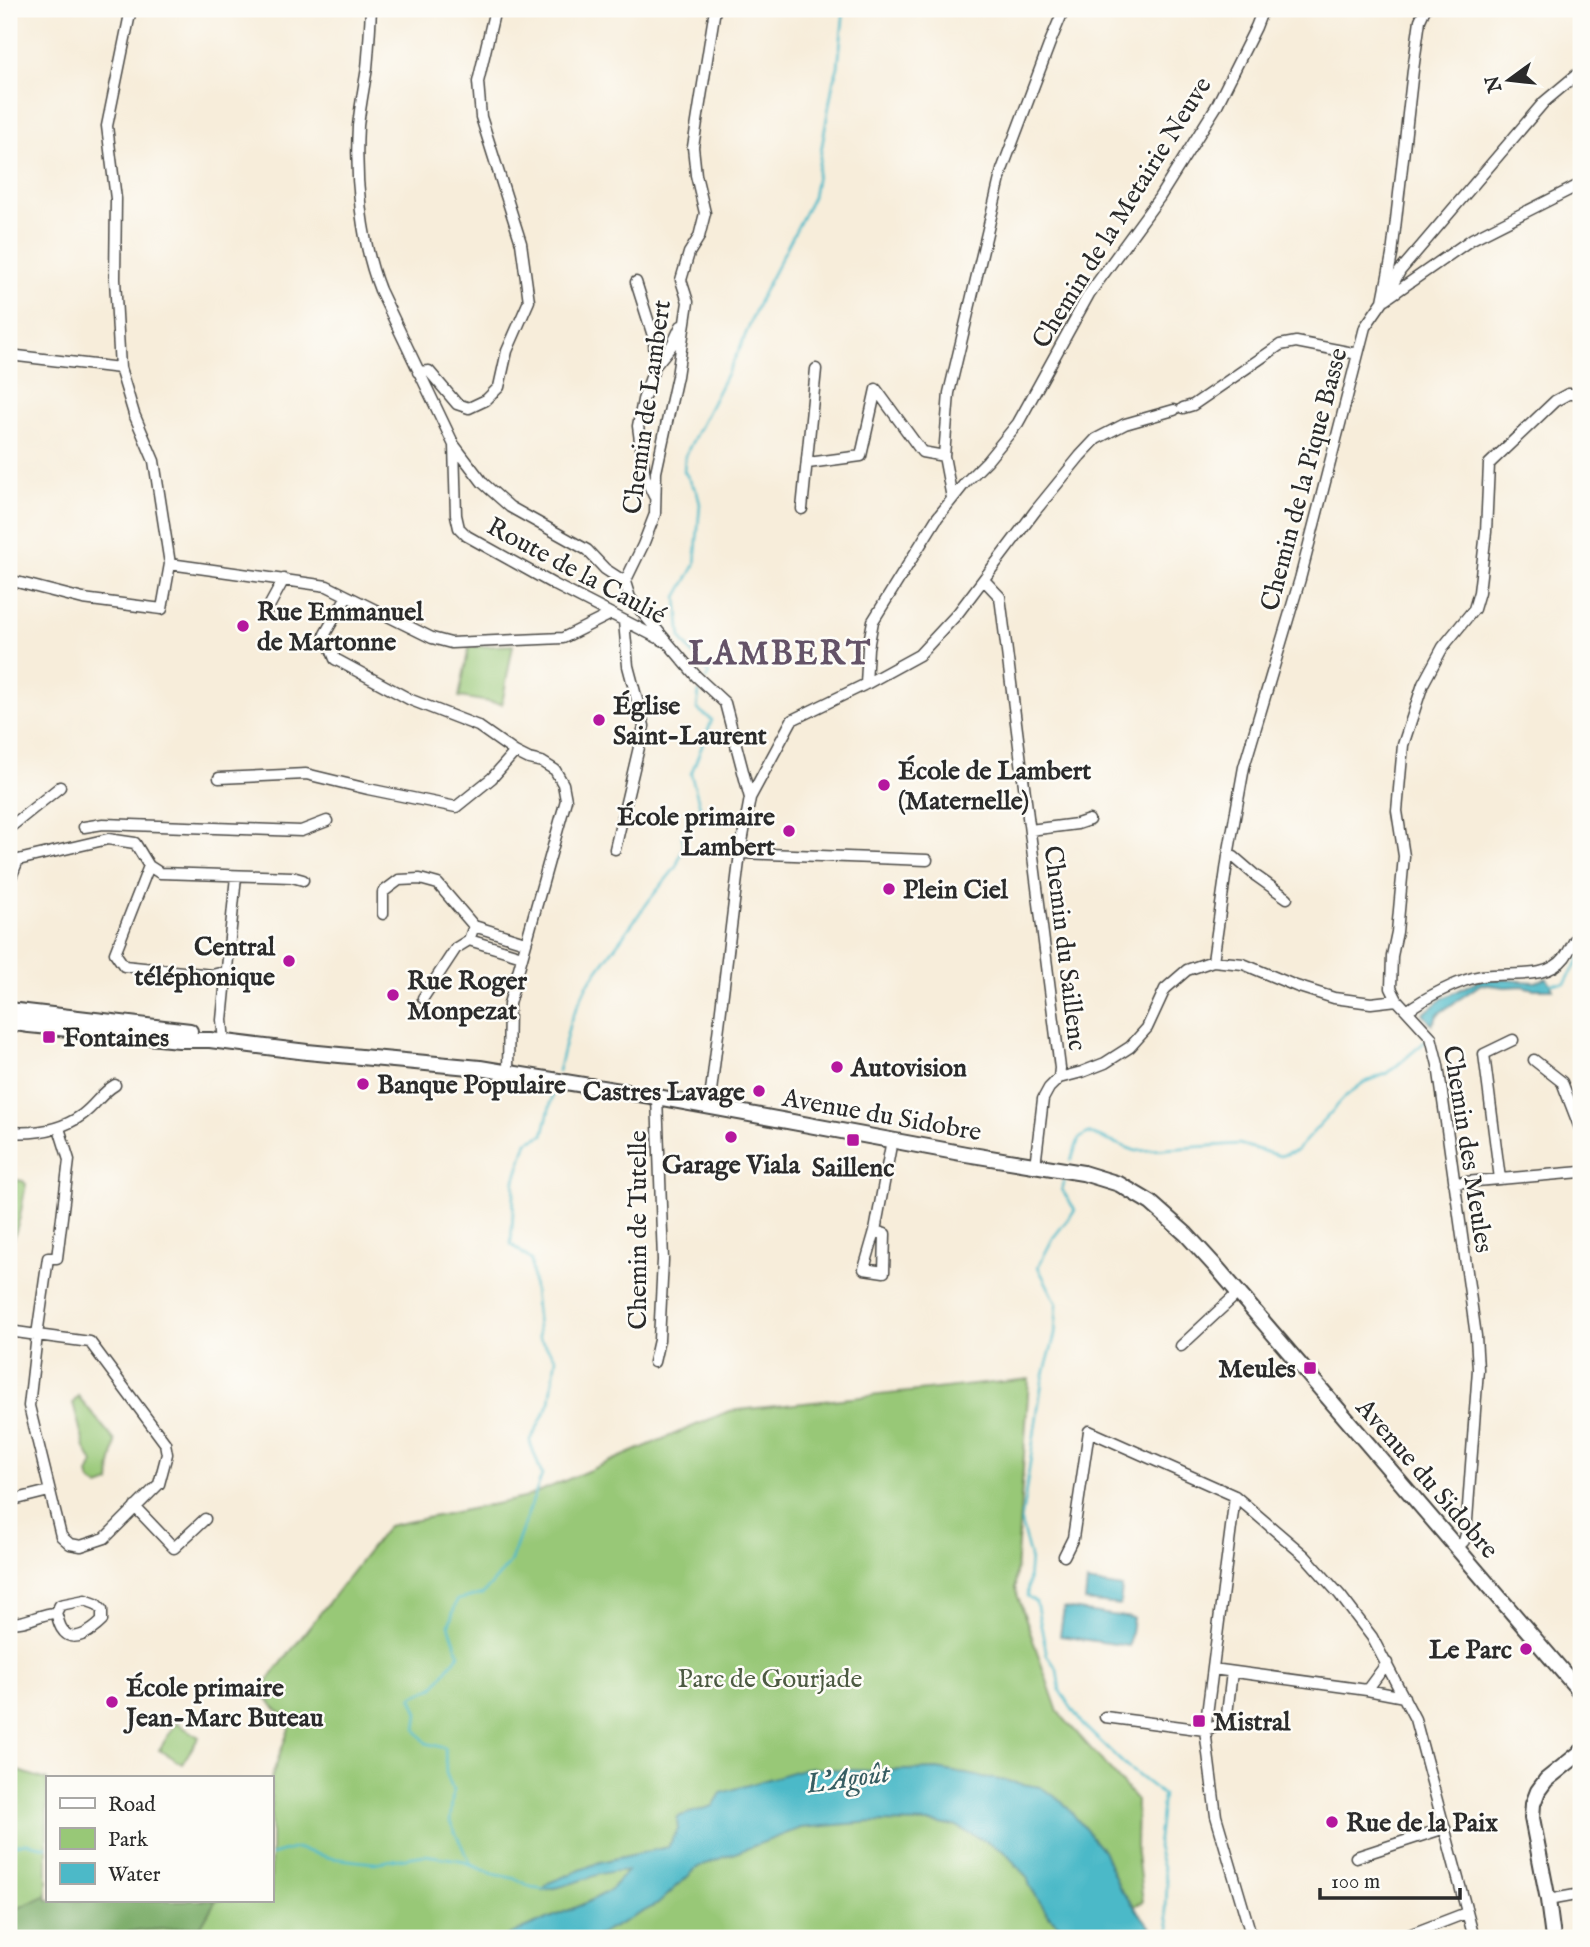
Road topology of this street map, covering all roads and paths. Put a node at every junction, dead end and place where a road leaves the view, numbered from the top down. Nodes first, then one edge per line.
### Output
1 (131, 9) edge
2 (371, 9) edge
3 (495, 9) edge
4 (715, 9) edge
5 (1064, 9) edge
6 (1263, 9) edge
7 (1425, 9) edge
8 (1581, 71) edge
9 (1581, 184) edge
10 (636, 282) dead end
11 (1383, 301) junction
12 (686, 315) junction
13 (1358, 354) junction
14 (9, 355) edge
15 (655, 366) junction
16 (120, 368) junction
17 (816, 369) dead end
18 (418, 372) junction
19 (1581, 394) edge
20 (454, 445) junction
21 (944, 456) junction
22 (808, 463) junction
23 (952, 498) junction
24 (655, 499) junction
25 (802, 509) dead end
26 (170, 564) junction
27 (284, 579) junction
28 (9, 580) edge
29 (984, 580) junction
30 (625, 582) junction
31 (347, 596) junction
32 (266, 612) dead end
33 (611, 614) junction
34 (624, 621) junction
35 (671, 644) junction
36 (866, 684) junction
37 (515, 752) junction
38 (219, 778) dead end
39 (60, 787) dead end
40 (750, 798) junction
41 (1089, 820) dead end
42 (327, 821) dead end
43 (84, 827) dead end
44 (143, 827) junction
45 (9, 828) edge
46 (1030, 830) junction
47 (135, 843) junction
48 (615, 849) dead end
49 (740, 853) junction
50 (1228, 856) junction
51 (927, 860) dead end
52 (149, 866) junction
53 (236, 876) junction
54 (303, 880) dead end
55 (9, 882) edge
56 (1287, 898) dead end
57 (383, 914) dead end
58 (474, 926) junction
59 (1581, 928) edge
60 (469, 940) junction
61 (525, 942) junction
62 (522, 956) junction
63 (1213, 961) junction
64 (228, 971) junction
65 (423, 998) dead end
66 (1397, 1000) junction
67 (9, 1010) edge
68 (1407, 1011) junction
69 (9, 1021) edge
70 (1513, 1040) dead end
71 (224, 1042) junction
72 (1534, 1060) dead end
73 (508, 1072) junction
74 (1059, 1078) junction
75 (115, 1085) dead end
76 (657, 1097) junction
77 (709, 1108) junction
78 (59, 1128) junction
79 (1581, 1131) edge
80 (9, 1132) edge
81 (891, 1140) junction
82 (1035, 1166) junction
83 (1581, 1171) edge
84 (1500, 1179) junction
85 (1454, 1183) junction
86 (875, 1231) dead end
87 (1238, 1293) junction
88 (9, 1331) edge
89 (36, 1333) junction
90 (1181, 1346) dead end
91 (654, 1362) dead end
92 (49, 1491) junction
93 (1235, 1496) junction
94 (9, 1501) edge
95 (135, 1507) junction
96 (205, 1519) dead end
97 (1457, 1548) junction
98 (1064, 1556) dead end
99 (56, 1613) junction
100 (9, 1622) edge
101 (1387, 1663) junction
102 (1213, 1669) junction
103 (1232, 1672) junction
104 (1367, 1690) junction
105 (1581, 1693) edge
106 (1404, 1697) junction
107 (1105, 1717) dead end
108 (1205, 1730) junction
109 (1581, 1752) edge
110 (1445, 1828) junction
111 (1356, 1857) dead end
112 (1581, 1894) edge
113 (1548, 1900) junction
114 (1466, 1913) junction
115 (1252, 1938) edge
116 (1401, 1938) edge
117 (1474, 1938) edge
118 (1553, 1938) edge

1 - 16 street
2 - 18 street, Route de la Caulié
3 - 18 street
4 - 12 street, Chemin de Lambert
5 - 21 street
6 - 23 street, Chemin de la Metairie Neuve
7 - 11 street, Chemin de la Pique Basse
8 - 11 street
9 - 11 street
10 - 15 street
11 - 13 street, Chemin de la Pique Basse
12 - 15 street
12 - 24 street, Chemin de Lambert
13 - 29 street
13 - 50 street, Chemin de la Pique Basse
14 - 16 street
15 - 24 street
16 - 26 street
17 - 22 street
18 - 20 street, Route de la Caulié
19 - 66 street
20 - 30 street
20 - 33 street, Route de la Caulié
21 - 22 street
21 - 23 street
22 - 25 street
23 - 36 street, Chemin de la Metairie Neuve
24 - 30 street, Chemin de Lambert
26 - 27 street
26 - 28 street
27 - 31 street
27 - 32 street
29 - 36 street
29 - 46 street, Chemin du Saillenc
30 - 35 street
31 - 33 street
31 - 37 street
33 - 34 street, Route de la Caulié
34 - 35 street, Route de la Caulié
34 - 48 street
35 - 40 street
36 - 40 street
37 - 38 street
37 - 61 street
39 - 45 street
40 - 49 street
41 - 46 street
42 - 44 street
43 - 44 street
44 - 47 street
46 - 74 street, Chemin du Saillenc
47 - 52 street
47 - 55 street
49 - 51 street
49 - 77 street
50 - 56 street
50 - 63 street, Chemin de la Pique Basse
52 - 53 street
52 - 64 street
53 - 54 street
53 - 64 street
57 - 58 street
58 - 60 street
58 - 61 street
59 - 68 street
60 - 62 street
60 - 65 street
61 - 62 street
62 - 73 street
63 - 66 street
63 - 74 street
64 - 71 street
66 - 68 street, Chemin des Meules
67 - 71 main road, Avenue du Sidobre
68 - 85 street, Chemin des Meules
69 - 71 main road, Avenue du Sidobre
70 - 84 street
71 - 73 main road, Avenue du Sidobre
72 - 79 street
73 - 76 main road, Avenue du Sidobre
74 - 82 street
75 - 78 street
76 - 77 main road, Avenue du Sidobre
76 - 91 street, Chemin de Tutelle
77 - 81 main road, Avenue du Sidobre
78 - 80 street
78 - 89 street
81 - 82 main road, Avenue du Sidobre
81 - 86 street
82 - 87 main road, Avenue du Sidobre
83 - 84 street
84 - 85 street
85 - 97 street, Chemin des Meules
87 - 90 street
87 - 97 main road, Avenue du Sidobre
88 - 89 street
89 - 92 street
89 - 95 street
92 - 94 street
92 - 95 street
93 - 98 street
93 - 101 street
93 - 102 street
95 - 96 street
97 - 105 main road, Avenue du Sidobre
99 - 99 street
99 - 100 street
101 - 104 street
101 - 106 street
102 - 103 street
102 - 108 street
103 - 104 street
103 - 108 street
104 - 106 street
106 - 110 street
107 - 108 street
108 - 115 street
109 - 113 main road
110 - 111 street
110 - 114 street
112 - 113 street
113 - 118 main road
114 - 116 street
114 - 117 street

